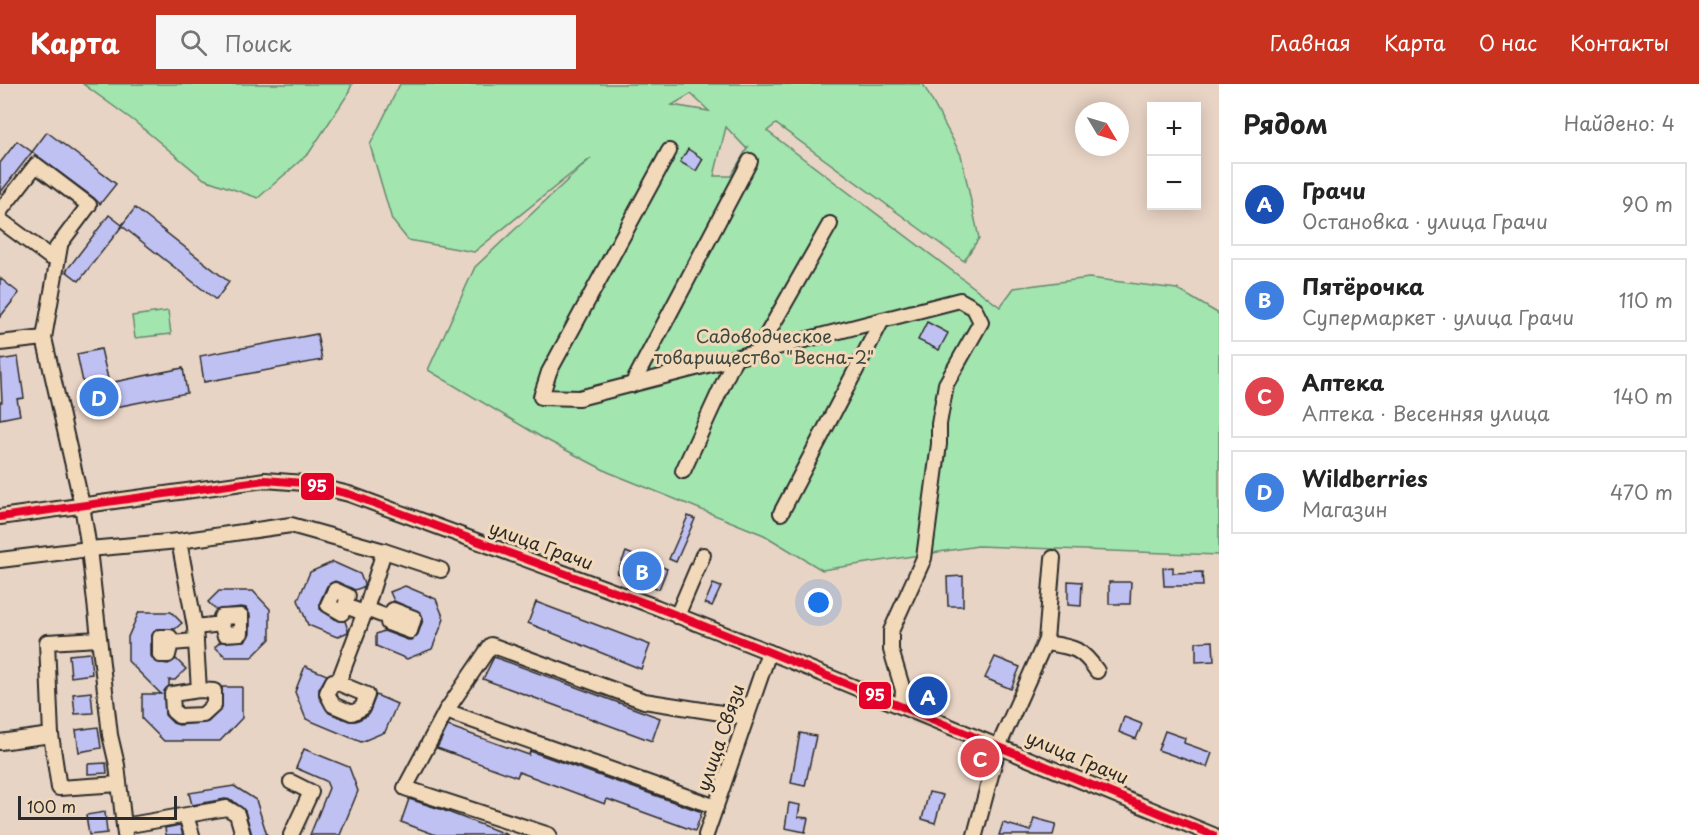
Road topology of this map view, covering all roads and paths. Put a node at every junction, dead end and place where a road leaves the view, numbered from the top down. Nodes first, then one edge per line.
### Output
1 (669, 151) dead end
2 (750, 161) dead end
3 (0, 211) edge
4 (0, 220) edge
5 (830, 224) dead end
6 (61, 243) junction
7 (882, 320) junction
8 (44, 338) junction
9 (0, 343) edge
10 (757, 352) junction
11 (735, 358) junction
12 (632, 385) junction
13 (683, 471) dead end
14 (82, 505) junction
15 (781, 513) dead end
16 (0, 517) edge
17 (179, 541) junction
18 (89, 549) junction
19 (384, 551) junction
20 (703, 555) dead end
21 (1053, 558) dead end
22 (0, 561) edge
23 (441, 570) dead end
24 (345, 606) dead end
25 (365, 611) junction
26 (677, 616) junction
27 (390, 618) dead end
28 (222, 624) dead end
29 (195, 627) junction
30 (99, 639) junction
31 (196, 641) junction
32 (171, 643) dead end
33 (1045, 643) junction
34 (769, 652) junction
35 (1097, 671) dead end
36 (338, 683) dead end
37 (199, 690) dead end
38 (902, 706) junction
39 (446, 711) junction
40 (747, 717) junction
41 (51, 735) junction
42 (0, 741) edge
43 (999, 745) junction
44 (291, 782) dead end
45 (119, 784) junction
46 (716, 807) junction
47 (186, 816) junction
48 (121, 823) edge
49 (192, 835) edge
50 (243, 835) edge
51 (291, 835) edge
52 (549, 835) edge
53 (706, 835) edge
54 (975, 835) edge
55 (1213, 835) edge

1 - 12 street
2 - 12 street
3 - 6 street
4 - 6 street
5 - 10 street
6 - 8 street
7 - 10 street
7 - 15 street
7 - 38 street
8 - 9 street
8 - 14 street
10 - 11 street
11 - 12 street
11 - 13 street
14 - 16 street, улица Грачи
14 - 18 street
14 - 26 street, улица Грачи
17 - 18 street
17 - 19 street
17 - 29 street
18 - 22 street
18 - 30 street
19 - 23 street
19 - 25 street
20 - 26 street
21 - 33 street
24 - 25 street
25 - 27 street
25 - 36 street
26 - 34 street, улица Грачи
28 - 29 street
29 - 31 street
30 - 41 street
30 - 45 street
31 - 32 street
31 - 37 street
33 - 35 street
33 - 43 street
34 - 38 street, улица Грачи
34 - 40 street, улица Связи
38 - 43 street, улица Грачи
39 - 40 street
39 - 46 street
39 - 52 street
40 - 46 street, улица Связи
41 - 42 street
41 - 45 street
43 - 54 street
43 - 55 street, улица Грачи
44 - 51 street
45 - 48 street
46 - 53 street, улица Связи
47 - 48 street
47 - 49 street
47 - 50 street

